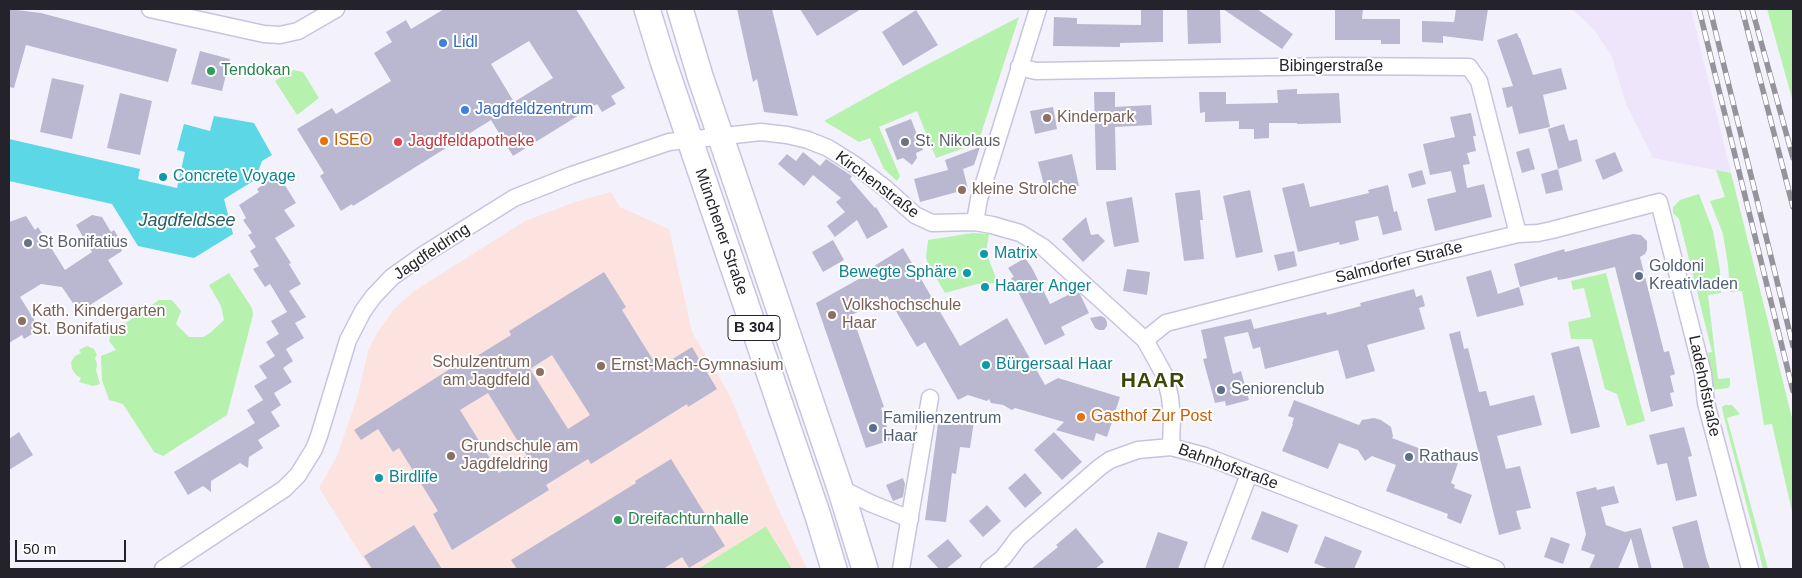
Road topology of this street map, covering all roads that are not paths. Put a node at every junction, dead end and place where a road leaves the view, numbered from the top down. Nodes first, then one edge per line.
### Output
1 (150, 9) edge
2 (336, 9) edge
3 (648, 9) edge
4 (680, 9) edge
5 (1038, 9) edge
6 (1020, 68) junction
7 (721, 136) junction
8 (690, 140) junction
9 (1660, 202) joint
10 (975, 222) junction
11 (1518, 234) junction
12 (1145, 340) junction
13 (930, 398) dead end
14 (1171, 447) junction
15 (1249, 474) junction
16 (840, 488) junction
17 (910, 519) junction
18 (1459, 563) edge
19 (163, 569) edge
20 (834, 569) edge
21 (865, 569) edge
22 (901, 569) edge
23 (990, 569) edge
24 (1213, 569) edge
25 (1496, 569) edge
26 (1750, 569) edge

1 - 2 street
3 - 8 main road, Münchener Straße / B 304
4 - 7 main road, Münchener Straße / B 304
5 - 6 street
6 - 10 street
6 - 11 street, Bibingerstraße
7 - 8 street, Jagdfeldring
7 - 10 street, Kirchenstraße
7 - 16 main road, Münchener Straße / B 304
8 - 19 street, Jagdfeldring
8 - 20 main road, Münchener Straße / B 304
9 - 11 street, Salmdorfer Straße
9 - 26 street, Ladehofstraße
10 - 12 street, Kirchenstraße
11 - 12 street, Salmdorfer Straße
12 - 14 street, Kirchenstraße
13 - 17 street
14 - 15 street, Bahnhofstraße
14 - 23 street, Bahnhofstraße
15 - 18 street, Bahnhofstraße
15 - 24 street
16 - 17 street
16 - 21 main road, Münchener Straße / B 304
17 - 22 street
18 - 25 street, Bahnhofstraße

